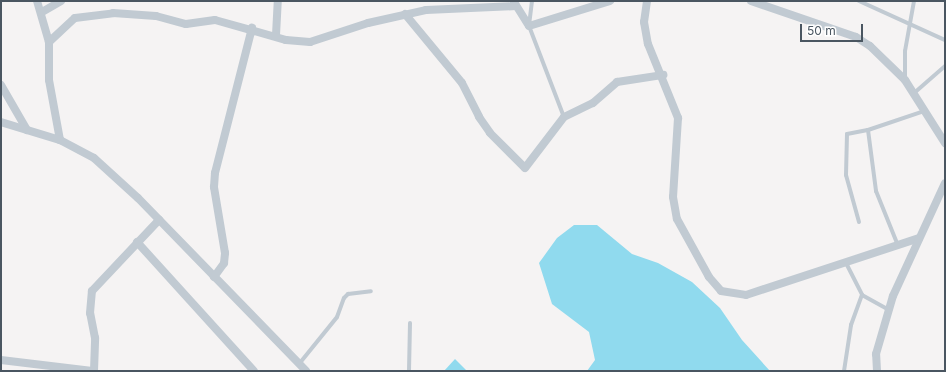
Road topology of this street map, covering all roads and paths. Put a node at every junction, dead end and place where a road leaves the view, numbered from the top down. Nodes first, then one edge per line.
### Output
1 (37, 1) edge
2 (61, 1) edge
3 (278, 1) edge
4 (532, 1) edge
5 (610, 1) edge
6 (647, 1) edge
7 (752, 1) edge
8 (859, 1) edge
9 (914, 1) edge
10 (515, 4) edge
11 (42, 12) junction
12 (404, 14) junction
13 (910, 24) junction
14 (529, 26) junction
15 (252, 28) junction
16 (276, 35) junction
17 (945, 40) edge
18 (49, 42) junction
19 (945, 68) edge
20 (663, 75) junction
21 (905, 80) junction
22 (1, 85) edge
23 (913, 94) junction
24 (924, 111) junction
25 (564, 117) junction
26 (1, 122) edge
27 (27, 130) junction
28 (868, 130) junction
29 (60, 140) junction
30 (945, 143) edge
31 (945, 183) edge
32 (159, 220) junction
33 (859, 222) dead end
34 (919, 238) junction
35 (137, 242) junction
36 (897, 243) junction
37 (846, 264) junction
38 (214, 277) junction
39 (371, 291) dead end
40 (862, 295) junction
41 (889, 310) junction
42 (410, 323) dead end
43 (1, 360) edge
44 (299, 364) junction
45 (93, 371) edge
46 (254, 371) edge
47 (306, 371) edge
48 (409, 371) edge
49 (844, 371) edge
50 (877, 371) edge

1 - 11 street
2 - 11 street
3 - 16 street
4 - 14 lane
5 - 14 street
6 - 20 street
7 - 21 street
8 - 13 lane
9 - 13 lane
10 - 12 street
10 - 14 street
11 - 18 street
12 - 16 street
12 - 25 street
13 - 17 lane
13 - 21 lane
14 - 25 lane
15 - 16 street
15 - 18 street
15 - 38 street
18 - 29 street
19 - 23 lane
20 - 25 street
20 - 37 street
21 - 23 street
22 - 27 street
23 - 24 street
24 - 28 lane
24 - 30 street
26 - 27 street
27 - 29 street
28 - 33 lane
28 - 36 lane
29 - 32 street
31 - 34 street
32 - 35 street
32 - 38 street
34 - 36 street
34 - 41 street
35 - 45 street
35 - 46 street
36 - 37 street
37 - 40 lane
38 - 44 street
39 - 44 lane
40 - 41 lane
40 - 49 lane
41 - 50 street
42 - 48 lane
43 - 45 street
44 - 47 street

